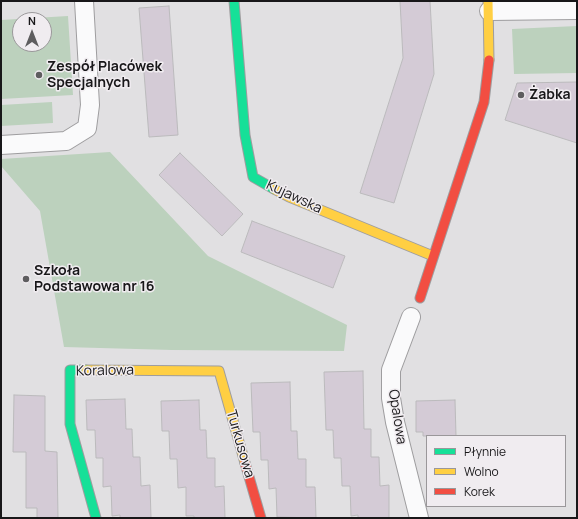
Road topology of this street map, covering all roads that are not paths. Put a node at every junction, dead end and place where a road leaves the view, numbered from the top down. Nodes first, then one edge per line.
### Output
1 (84, 1) edge
2 (234, 1) edge
3 (489, 6) edge
4 (577, 10) edge
5 (1, 145) edge
6 (433, 256) junction
7 (420, 298) dead end
8 (411, 317) dead end
9 (219, 371) joint
10 (96, 518) edge
11 (261, 518) edge
12 (419, 518) edge

1 - 5 street
2 - 6 street, Kujawska
3 - 4 street
3 - 6 street
6 - 7 street
8 - 12 street, Opalowa
9 - 10 street, Koralowa
9 - 11 street, Turkusowa

